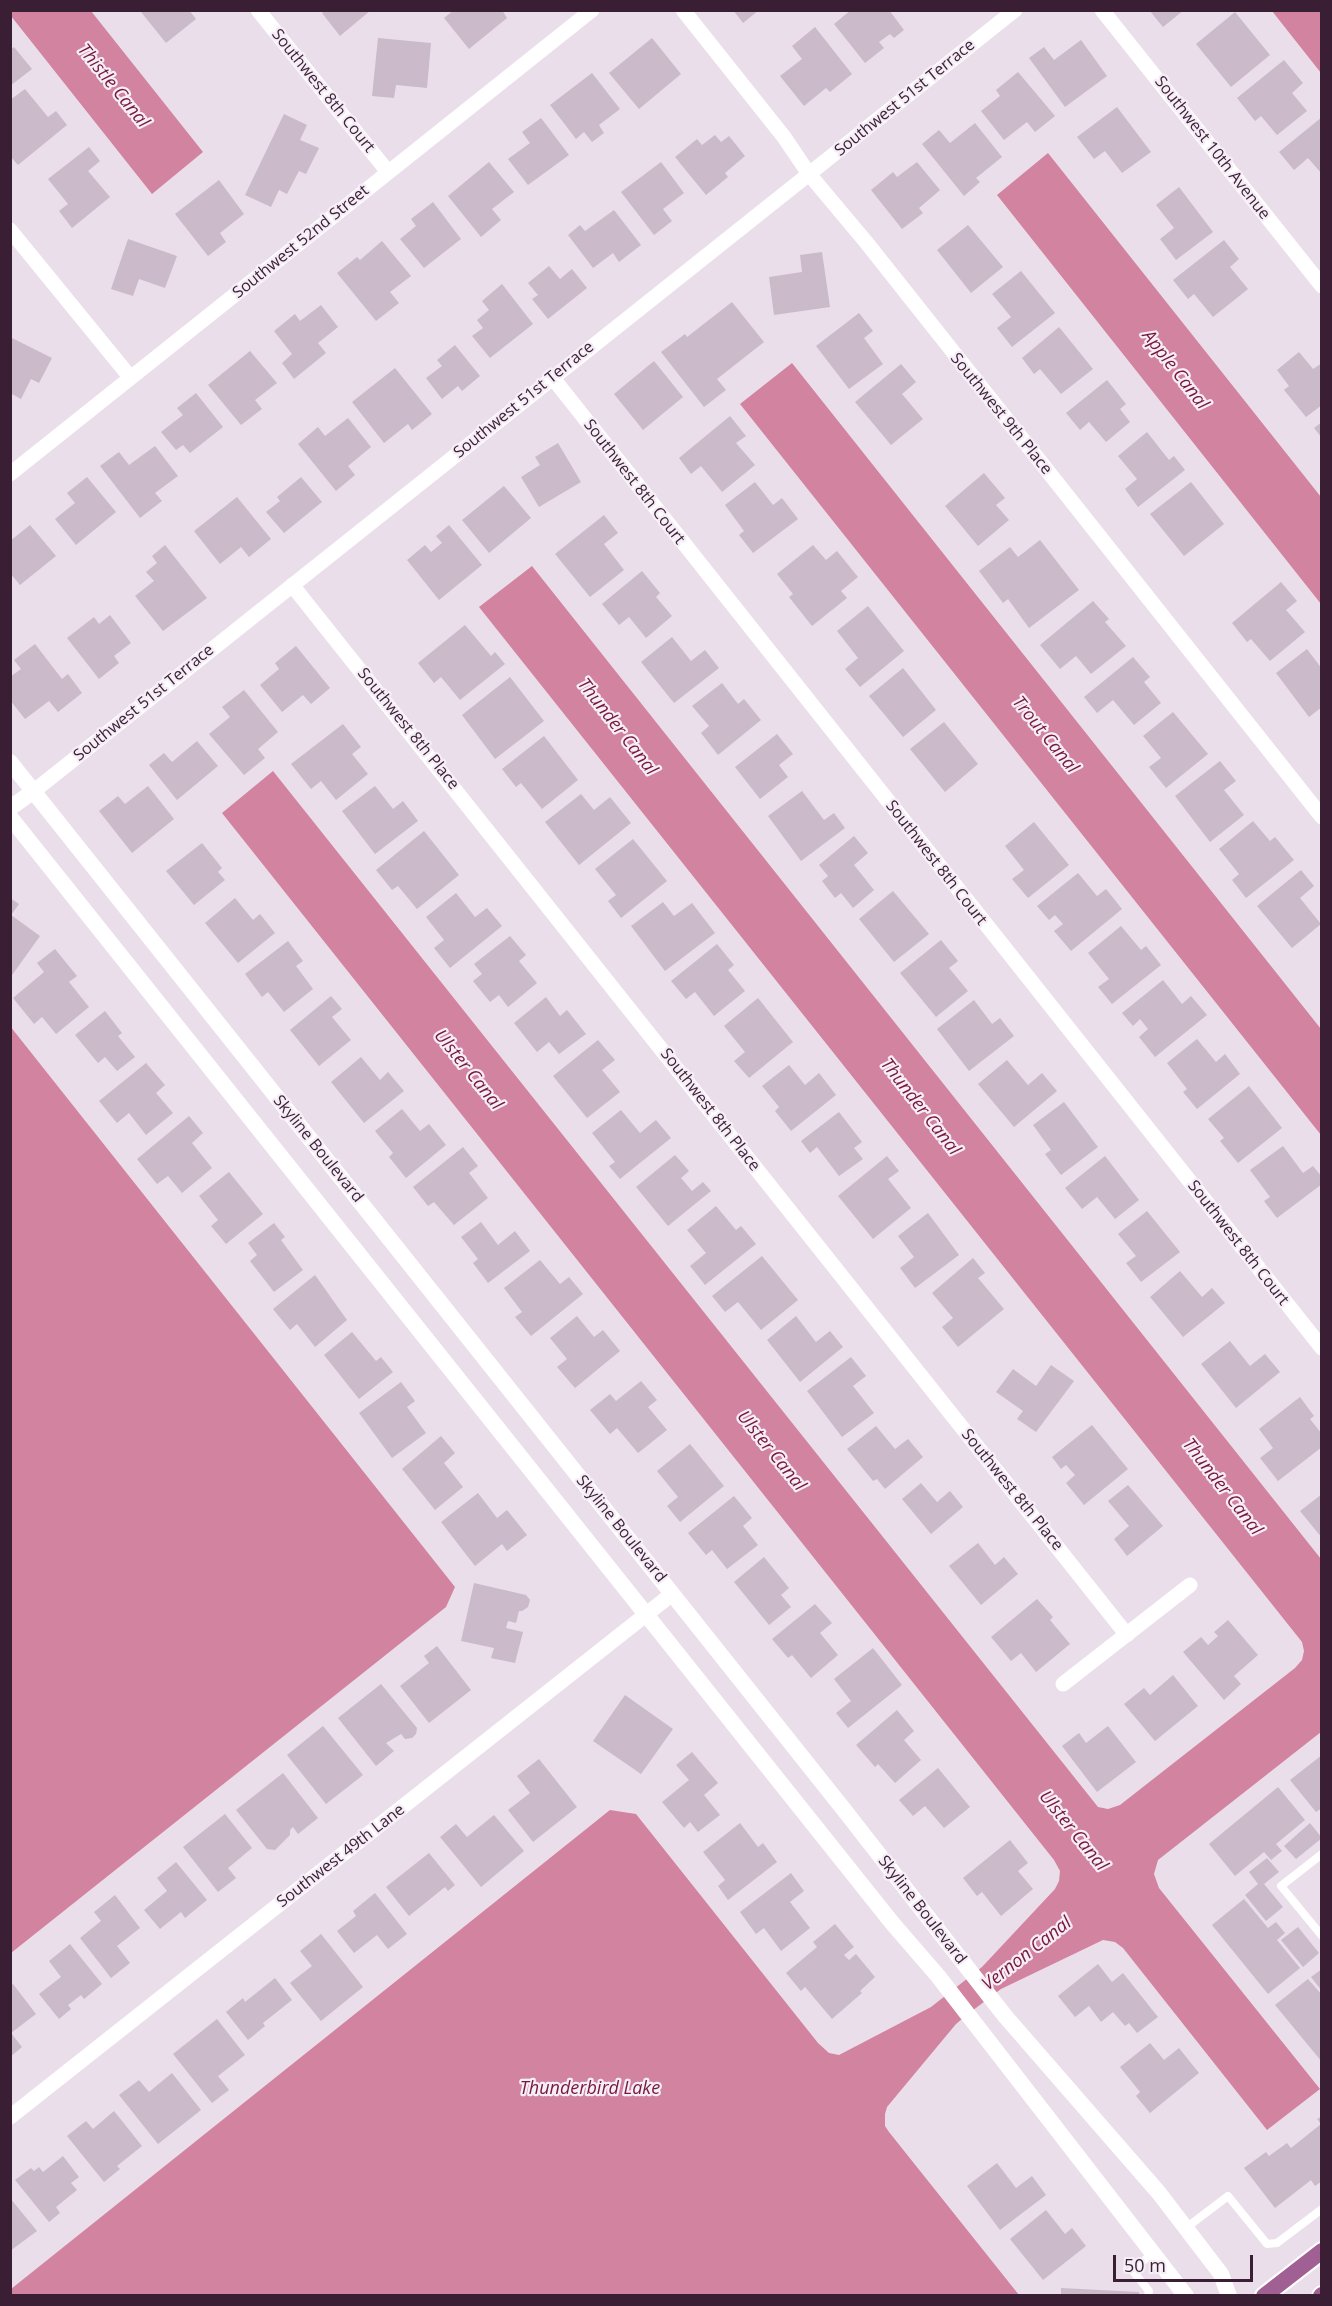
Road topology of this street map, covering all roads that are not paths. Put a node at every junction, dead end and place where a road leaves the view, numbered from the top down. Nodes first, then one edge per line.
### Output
1 (258, 10) edge
2 (592, 10) edge
3 (683, 10) edge
4 (1015, 10) edge
5 (1102, 10) edge
6 (388, 172) junction
7 (809, 174) junction
8 (10, 230) edge
9 (1322, 286) edge
10 (130, 377) junction
11 (552, 377) junction
12 (10, 474) edge
13 (292, 585) junction
14 (10, 762) edge
15 (34, 791) junction
16 (10, 808) edge
17 (10, 817) edge
18 (1322, 817) edge
19 (1322, 1348) edge
20 (1190, 1585) dead end
21 (672, 1594) junction
22 (647, 1614) junction
23 (1127, 1635) junction
24 (1063, 1684) dead end
25 (1322, 1854) edge
26 (1322, 1936) edge
27 (10, 2117) edge
28 (1322, 2209) edge
29 (1186, 2228) junction
30 (1322, 2251) edge
31 (1153, 2253) junction
32 (1148, 2295) edge
33 (1186, 2295) edge
34 (1229, 2295) edge
35 (1264, 2295) edge

1 - 6 street, Southwest 8th Court
2 - 6 street, Southwest 52nd Street
3 - 7 street, Southwest 9th Place
4 - 7 street, Southwest 51st Terrace
5 - 9 street, Southwest 10th Avenue
6 - 10 street, Southwest 52nd Street
7 - 11 street, Southwest 51st Terrace
7 - 18 street, Southwest 9th Place
8 - 10 street
10 - 12 street, Southwest 52nd Street
11 - 13 street, Southwest 51st Terrace
11 - 19 street, Southwest 8th Court
13 - 15 street, Southwest 51st Terrace
13 - 23 street, Southwest 8th Place
14 - 15 street, Skyline Boulevard
15 - 16 street
15 - 21 street, Skyline Boulevard
17 - 22 street, Skyline Boulevard
20 - 23 street
21 - 22 street, Southwest 49th Lane
21 - 29 street, Skyline Boulevard
22 - 27 street, Southwest 49th Lane
22 - 31 street, Skyline Boulevard
23 - 24 street
25 - 26 lane
28 - 29 lane
29 - 34 street, Skyline Boulevard
30 - 35 main road
31 - 32 lane
31 - 33 street, Skyline Boulevard

